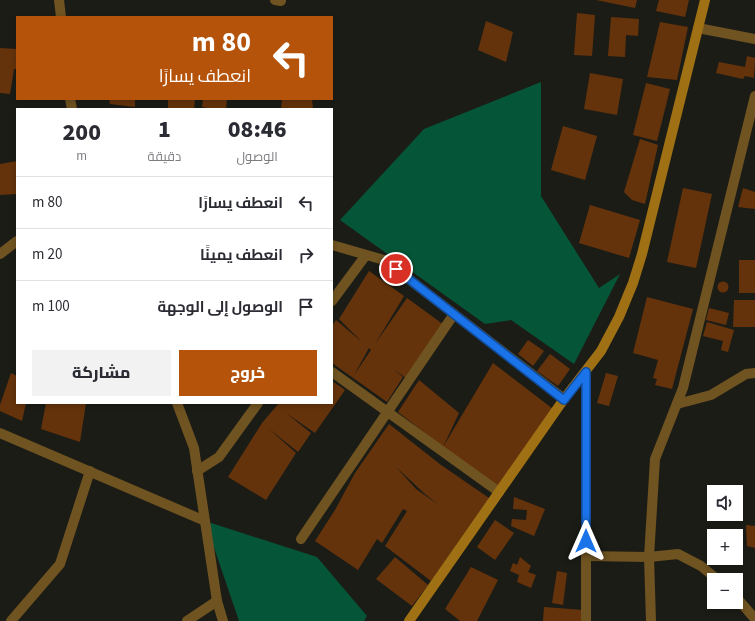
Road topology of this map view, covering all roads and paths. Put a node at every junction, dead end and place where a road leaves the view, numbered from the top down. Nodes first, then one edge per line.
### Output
1 (59, 0) edge
2 (705, 0) edge
3 (61, 16) edge
4 (698, 28) junction
5 (755, 39) edge
6 (755, 96) edge
7 (16, 242) edge
8 (333, 245) edge
9 (0, 254) edge
10 (366, 255) junction
11 (333, 300) edge
12 (454, 314) junction
13 (586, 372) junction
14 (333, 373) edge
15 (755, 373) edge
16 (564, 400) junction
17 (177, 404) edge
18 (257, 404) edge
19 (677, 404) junction
20 (388, 412) junction
21 (0, 433) edge
22 (90, 471) junction
23 (197, 471) junction
24 (499, 492) junction
25 (205, 521) junction
26 (301, 539) dead end
27 (586, 556) junction
28 (649, 557) junction
29 (710, 573) edge
30 (217, 601) junction
31 (743, 605) edge
32 (755, 619) edge
33 (11, 621) edge
34 (187, 621) edge
35 (223, 621) edge
36 (409, 621) edge
37 (586, 621) edge
38 (651, 621) edge

1 - 3 street
2 - 4 street
4 - 5 street
4 - 13 street
6 - 19 street
7 - 9 street
8 - 10 street
10 - 11 street
10 - 12 street
12 - 16 street
12 - 20 street
13 - 16 street
13 - 27 street
14 - 20 street
15 - 19 street
16 - 24 street
17 - 23 street
18 - 23 street
19 - 28 street
20 - 24 street
20 - 26 street
21 - 22 street
22 - 25 street
22 - 33 street
23 - 25 street
24 - 36 street
25 - 30 street
27 - 28 street
27 - 37 street
28 - 29 street
28 - 38 street
30 - 34 street
30 - 35 street
31 - 32 street

